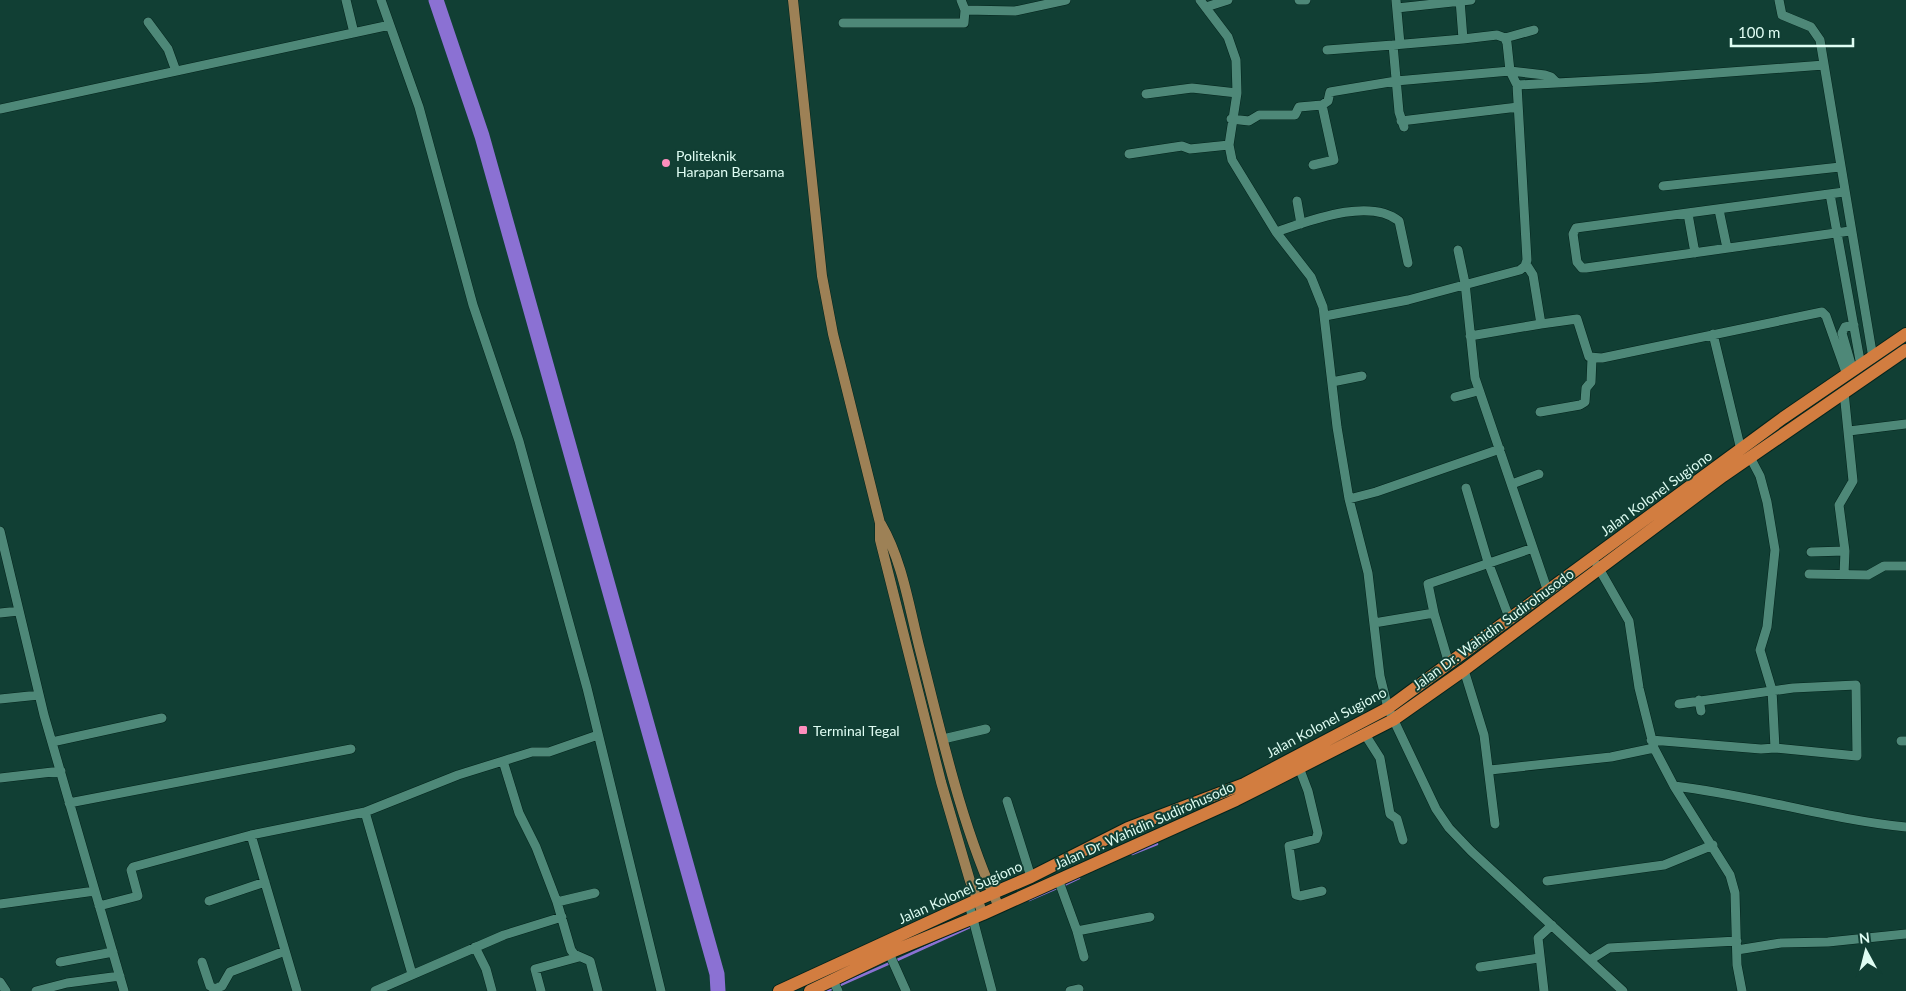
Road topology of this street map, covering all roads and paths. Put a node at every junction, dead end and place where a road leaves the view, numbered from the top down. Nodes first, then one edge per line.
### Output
1 (346, 0) edge
2 (381, 0) edge
3 (793, 0) edge
4 (961, 0) edge
5 (1066, 0) edge
6 (1228, 0) edge
7 (1299, 0) edge
8 (1306, 0) edge
9 (1471, 0) edge
10 (1779, 0) edge
11 (1460, 1) edge
12 (1203, 4) edge
13 (1397, 4) edge
14 (965, 10) junction
15 (148, 22) dead end
16 (843, 23) dead end
17 (390, 25) junction
18 (1534, 30) dead end
19 (354, 33) junction
20 (1463, 38) junction
21 (1505, 38) junction
22 (1396, 44) junction
23 (1327, 50) dead end
24 (1824, 65) junction
25 (176, 71) junction
26 (1510, 71) junction
27 (1396, 81) junction
28 (1557, 83) junction
29 (1517, 85) junction
30 (1237, 93) junction
31 (1146, 94) dead end
32 (1322, 105) junction
33 (1518, 107) junction
34 (0, 109) edge
35 (1231, 119) junction
36 (1229, 145) junction
37 (1129, 154) dead end
38 (1313, 165) dead end
39 (1840, 167) junction
40 (1663, 186) dead end
41 (1844, 192) junction
42 (1830, 194) junction
43 (1297, 202) dead end
44 (1719, 210) junction
45 (1688, 214) junction
46 (1301, 224) junction
47 (1850, 231) junction
48 (1276, 232) junction
49 (1837, 233) junction
50 (1727, 248) junction
51 (1458, 250) dead end
52 (1695, 254) junction
53 (1408, 263) dead end
54 (1526, 264) junction
55 (1465, 283) junction
56 (1325, 316) junction
57 (1541, 324) junction
58 (1714, 334) junction
59 (1906, 334) edge
60 (1470, 336) junction
61 (1906, 350) edge
62 (1592, 358) junction
63 (1873, 358) junction
64 (1854, 370) junction
65 (1362, 376) dead end
66 (1332, 382) junction
67 (1478, 391) junction
68 (1844, 392) junction
69 (1455, 397) dead end
70 (1540, 412) dead end
71 (1906, 424) edge
72 (1849, 430) junction
73 (1500, 449) junction
74 (1745, 454) junction
75 (1539, 474) dead end
76 (1512, 484) junction
77 (1466, 488) dead end
78 (1349, 499) junction
79 (880, 523) junction
80 (0, 532) edge
81 (1533, 548) junction
82 (1845, 551) junction
83 (1811, 552) dead end
84 (1488, 562) junction
85 (1596, 563) junction
86 (1906, 566) edge
87 (1808, 574) dead end
88 (1844, 574) junction
89 (1548, 592) junction
90 (19, 611) junction
91 (0, 613) edge
92 (1434, 613) junction
93 (1510, 620) junction
94 (1374, 624) junction
95 (1449, 664) junction
96 (1464, 670) junction
97 (1772, 690) junction
98 (39, 695) junction
99 (0, 699) edge
100 (1699, 700) junction
101 (1679, 704) dead end
102 (1388, 708) junction
103 (1701, 711) dead end
104 (162, 718) dead end
105 (1393, 720) junction
106 (986, 729) dead end
107 (598, 735) junction
108 (1366, 736) junction
109 (943, 739) junction
110 (52, 742) junction
111 (1652, 744) junction
112 (351, 748) dead end
113 (1775, 748) junction
114 (503, 761) junction
115 (1300, 770) junction
116 (1490, 770) junction
117 (60, 771) junction
118 (0, 778) edge
119 (1674, 786) junction
120 (961, 800) junction
121 (1007, 801) dead end
122 (69, 803) junction
123 (948, 805) junction
124 (365, 812) junction
125 (1495, 824) dead end
126 (1906, 827) edge
127 (251, 835) junction
128 (1402, 840) dead end
129 (1713, 845) junction
130 (1031, 878) junction
131 (1547, 881) dead end
132 (266, 882) junction
133 (1059, 884) junction
134 (95, 890) junction
135 (1322, 891) dead end
136 (595, 893) dead end
137 (992, 893) junction
138 (210, 901) dead end
139 (558, 902) junction
140 (973, 902) junction
141 (0, 904) edge
142 (99, 906) junction
143 (999, 907) junction
144 (562, 917) junction
145 (1150, 917) dead end
146 (977, 920) junction
147 (1550, 927) junction
148 (1077, 931) junction
149 (1906, 934) edge
150 (1737, 946) junction
151 (475, 947) junction
152 (285, 951) junction
153 (113, 952) junction
154 (579, 956) junction
155 (891, 956) junction
156 (1084, 958) dead end
157 (1539, 958) junction
158 (1590, 960) junction
159 (60, 962) dead end
160 (202, 962) dead end
161 (1480, 968) dead end
162 (412, 974) junction
163 (120, 976) junction
164 (0, 982) edge
165 (835, 985) edge
166 (394, 987) edge
167 (6, 991) edge
168 (36, 991) edge
169 (124, 991) edge
170 (296, 991) edge
171 (375, 991) edge
172 (492, 991) edge
173 (541, 991) edge
174 (598, 991) edge
175 (661, 991) edge
176 (779, 991) edge
177 (810, 991) edge
178 (906, 991) edge
179 (992, 991) edge
180 (1544, 991) edge
181 (1623, 991) edge
182 (1742, 991) edge

1 - 19 street
2 - 17 street
3 - 79 main road
4 - 14 street
5 - 14 street
6 - 12 street
7 - 8 street
9 - 11 street
10 - 24 street
11 - 13 street
11 - 20 street
12 - 30 street
13 - 22 street
14 - 16 street
15 - 25 street
17 - 19 street
17 - 107 street
18 - 21 street
19 - 25 street
20 - 21 street
20 - 22 street
21 - 26 street
22 - 23 street
22 - 27 street
24 - 28 street
24 - 39 street
25 - 34 street
26 - 27 street
26 - 28 street
26 - 29 street
27 - 32 street
27 - 33 street
28 - 29 street
29 - 33 street
30 - 31 street
30 - 35 street
32 - 35 street
32 - 38 street
33 - 54 street
35 - 36 street
36 - 37 street
36 - 48 street
39 - 40 street
39 - 41 street
41 - 42 street
41 - 47 street
42 - 44 street
42 - 49 street
43 - 46 street
44 - 45 street
44 - 50 street
45 - 52 street
45 - 52 street
46 - 48 street
46 - 53 street
47 - 49 street
47 - 63 street
48 - 56 street
49 - 50 street
49 - 64 street
50 - 52 street
51 - 55 street
54 - 55 street
54 - 57 street
55 - 56 street
55 - 60 street
56 - 66 street
57 - 60 street
57 - 62 street
58 - 62 street
58 - 64 street
58 - 74 street
59 - 63 highway
60 - 67 street
61 - 68 highway, Jalan Dr. Wahidin Sudirohusodo
62 - 70 street
63 - 64 highway
64 - 74 highway
65 - 66 street
66 - 78 street
67 - 69 street
67 - 73 street
68 - 72 street
68 - 74 highway, Jalan Dr. Wahidin Sudirohusodo
71 - 72 street
72 - 82 street
73 - 76 street
73 - 78 street
74 - 85 highway, Jalan Dr. Wahidin Sudirohusodo
74 - 97 street
75 - 76 street
76 - 81 street
77 - 84 street
78 - 94 street
79 - 109 main road
79 - 123 main road
80 - 90 street
81 - 84 street
81 - 89 street
82 - 83 street
82 - 88 street
84 - 92 street
84 - 93 street
85 - 89 highway, Jalan Kolonel Sugiono
85 - 96 highway, Jalan Dr. Wahidin Sudirohusodo
85 - 111 street
86 - 88 street
87 - 88 street
89 - 93 highway, Jalan Kolonel Sugiono
90 - 91 street
90 - 98 street
92 - 94 street
92 - 95 street
93 - 95 highway, Jalan Kolonel Sugiono
94 - 102 street
95 - 102 highway, Jalan Kolonel Sugiono
96 - 105 highway, Jalan Dr. Wahidin Sudirohusodo
96 - 116 street
97 - 100 street
97 - 113 street
97 - 113 street
98 - 99 street
98 - 110 street
100 - 101 street
100 - 103 street
102 - 105 street
102 - 130 highway, Jalan Kolonel Sugiono
104 - 110 street
105 - 108 highway, Jalan Dr. Wahidin Sudirohusodo
105 - 147 street
106 - 109 street
107 - 114 street
107 - 175 street
108 - 115 highway, Jalan Dr. Wahidin Sudirohusodo
108 - 128 street
109 - 120 main road
110 - 117 street
111 - 113 street
111 - 116 street
111 - 119 street
112 - 122 street
114 - 124 street
114 - 139 street
115 - 133 highway, Jalan Dr. Wahidin Sudirohusodo
115 - 135 street
116 - 125 street
117 - 118 street
117 - 122 street
119 - 126 street
119 - 129 street
120 - 123 main road
120 - 137 main road
121 - 130 street
122 - 134 street
123 - 140 main road
124 - 127 street
124 - 162 street
127 - 132 street
127 - 142 street
129 - 131 street
129 - 150 street
130 - 137 highway, Jalan Kolonel Sugiono
132 - 138 street
132 - 152 street
133 - 143 highway, Jalan Dr. Wahidin Sudirohusodo
133 - 148 street
134 - 141 street
134 - 142 street
136 - 139 street
137 - 140 highway, Jalan Kolonel Sugiono
137 - 143 main road
139 - 144 street
140 - 146 main road
140 - 176 highway, Jalan Kolonel Sugiono
142 - 153 street
143 - 146 highway, Jalan Dr. Wahidin Sudirohusodo
144 - 151 street
144 - 154 street
145 - 148 street
146 - 155 highway, Jalan Kolonel Sugiono
146 - 179 street
147 - 157 street
147 - 158 street
148 - 156 street
149 - 150 street
150 - 158 street
150 - 182 street
151 - 162 street
151 - 172 street
152 - 160 street
152 - 170 street
153 - 159 street
153 - 163 street
154 - 173 street
154 - 174 street
155 - 165 highway, Jalan Kolonel Sugiono
155 - 178 street
157 - 161 street
157 - 180 street
158 - 181 street
162 - 166 street
163 - 168 street
163 - 169 street
164 - 167 street
165 - 177 highway, Jalan Kolonel Sugiono
166 - 171 street

